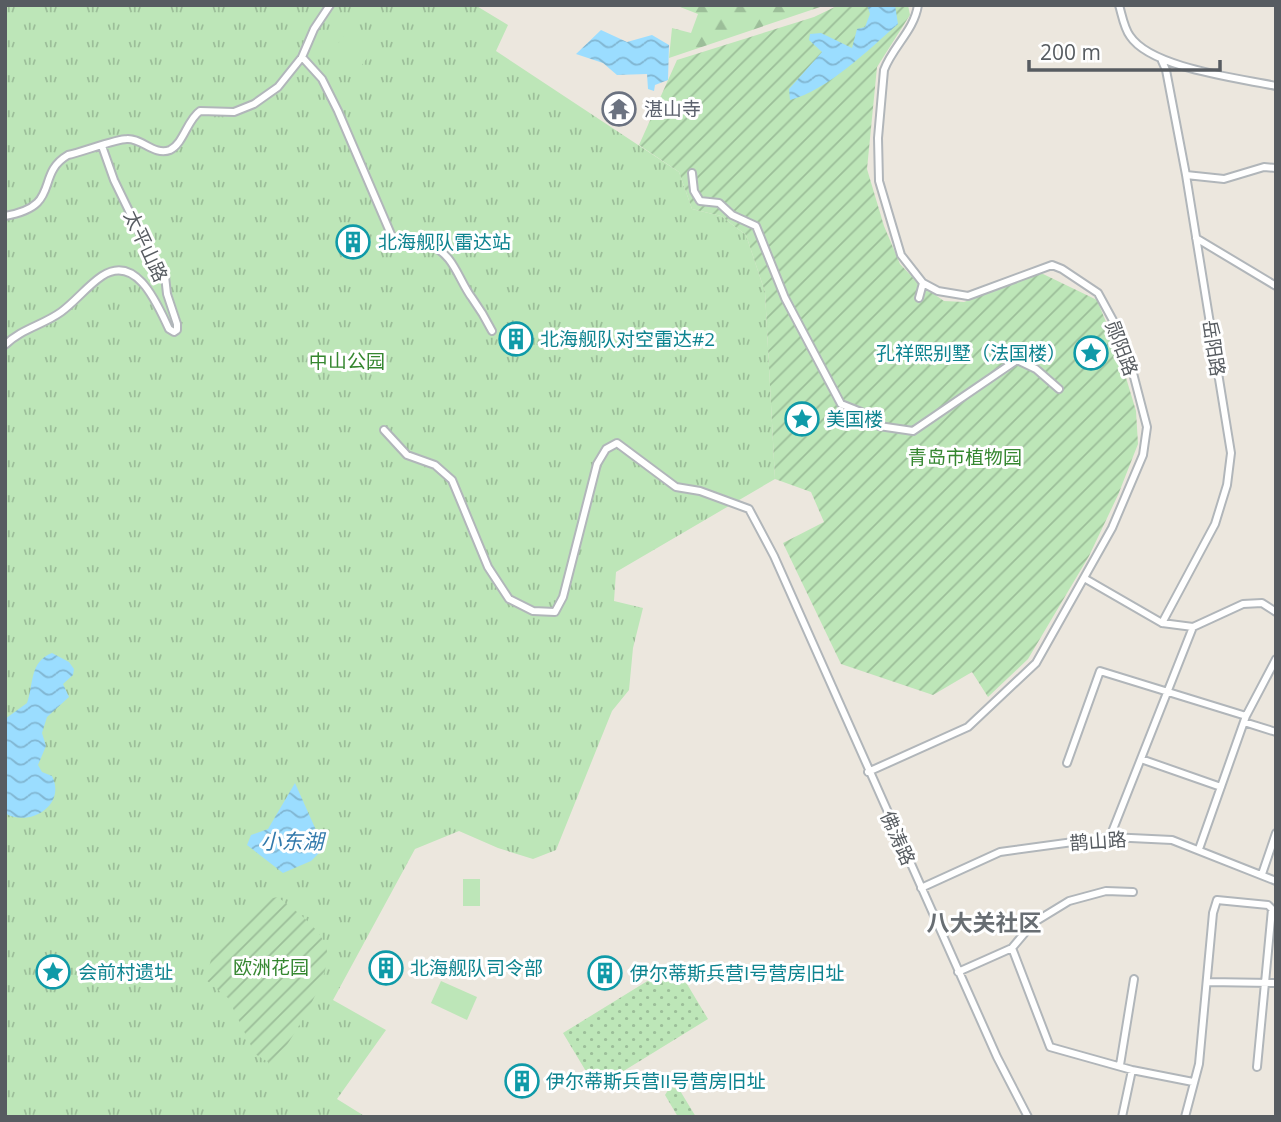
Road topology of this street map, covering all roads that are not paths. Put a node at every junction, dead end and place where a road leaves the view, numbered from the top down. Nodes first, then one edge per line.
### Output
1 (330, 5) edge
2 (918, 5) edge
3 (1119, 5) edge
4 (302, 57) junction
5 (1162, 61) junction
6 (1276, 86) edge
7 (102, 146) junction
8 (1276, 168) edge
9 (691, 173) dead end
10 (1186, 175) junction
11 (5, 216) edge
12 (1196, 238) junction
13 (923, 283) junction
14 (1276, 286) edge
15 (919, 298) dead end
16 (492, 331) dead end
17 (5, 345) edge
18 (1059, 389) dead end
19 (384, 430) dead end
20 (1084, 578) junction
21 (1276, 612) edge
22 (1162, 622) junction
23 (1193, 627) junction
24 (1276, 659) edge
25 (1168, 691) junction
26 (1245, 719) junction
27 (1276, 732) edge
28 (1141, 760) junction
29 (1067, 763) dead end
30 (868, 772) junction
31 (1221, 787) junction
32 (1276, 833) edge
33 (1110, 837) junction
34 (1199, 849) junction
35 (1262, 874) junction
36 (1276, 881) edge
37 (920, 888) junction
38 (1133, 892) dead end
39 (1012, 948) junction
40 (958, 972) junction
41 (1134, 979) dead end
42 (1208, 982) junction
43 (1267, 982) junction
44 (1276, 983) edge
45 (1120, 1065) junction
46 (1257, 1067) dead end
47 (1132, 1070) junction
48 (1193, 1082) junction
49 (1028, 1117) edge
50 (1122, 1117) edge
51 (1185, 1117) edge

1 - 4 street
2 - 13 street
3 - 5 street
4 - 7 street
4 - 16 street
5 - 6 street
5 - 10 street, 岳阳路
7 - 11 street
7 - 17 street, 太平山路
8 - 10 street
9 - 18 street
10 - 12 street, 岳阳路
12 - 14 street
12 - 22 street, 岳阳路
13 - 15 street
13 - 20 street, 郧阳路
19 - 30 street, 佛涛路
20 - 22 street
20 - 30 street, 郧阳路
21 - 23 street
22 - 23 street
23 - 25 street
24 - 26 street
25 - 26 street
25 - 28 street
25 - 29 street
26 - 27 street
26 - 31 street
28 - 31 street
28 - 33 street
30 - 37 street, 佛涛路
31 - 34 street
32 - 35 street
33 - 34 street, 鹊山路
33 - 37 street, 鹊山路
34 - 35 street, 鹊山路
35 - 36 street, 鹊山路
37 - 40 street, 佛涛路
38 - 39 street
39 - 40 street
39 - 45 street
40 - 49 street, 佛涛路
41 - 45 street
42 - 43 street
42 - 43 street
42 - 48 street
43 - 44 street
43 - 46 street
45 - 47 street
47 - 48 street
47 - 50 street
48 - 51 street

